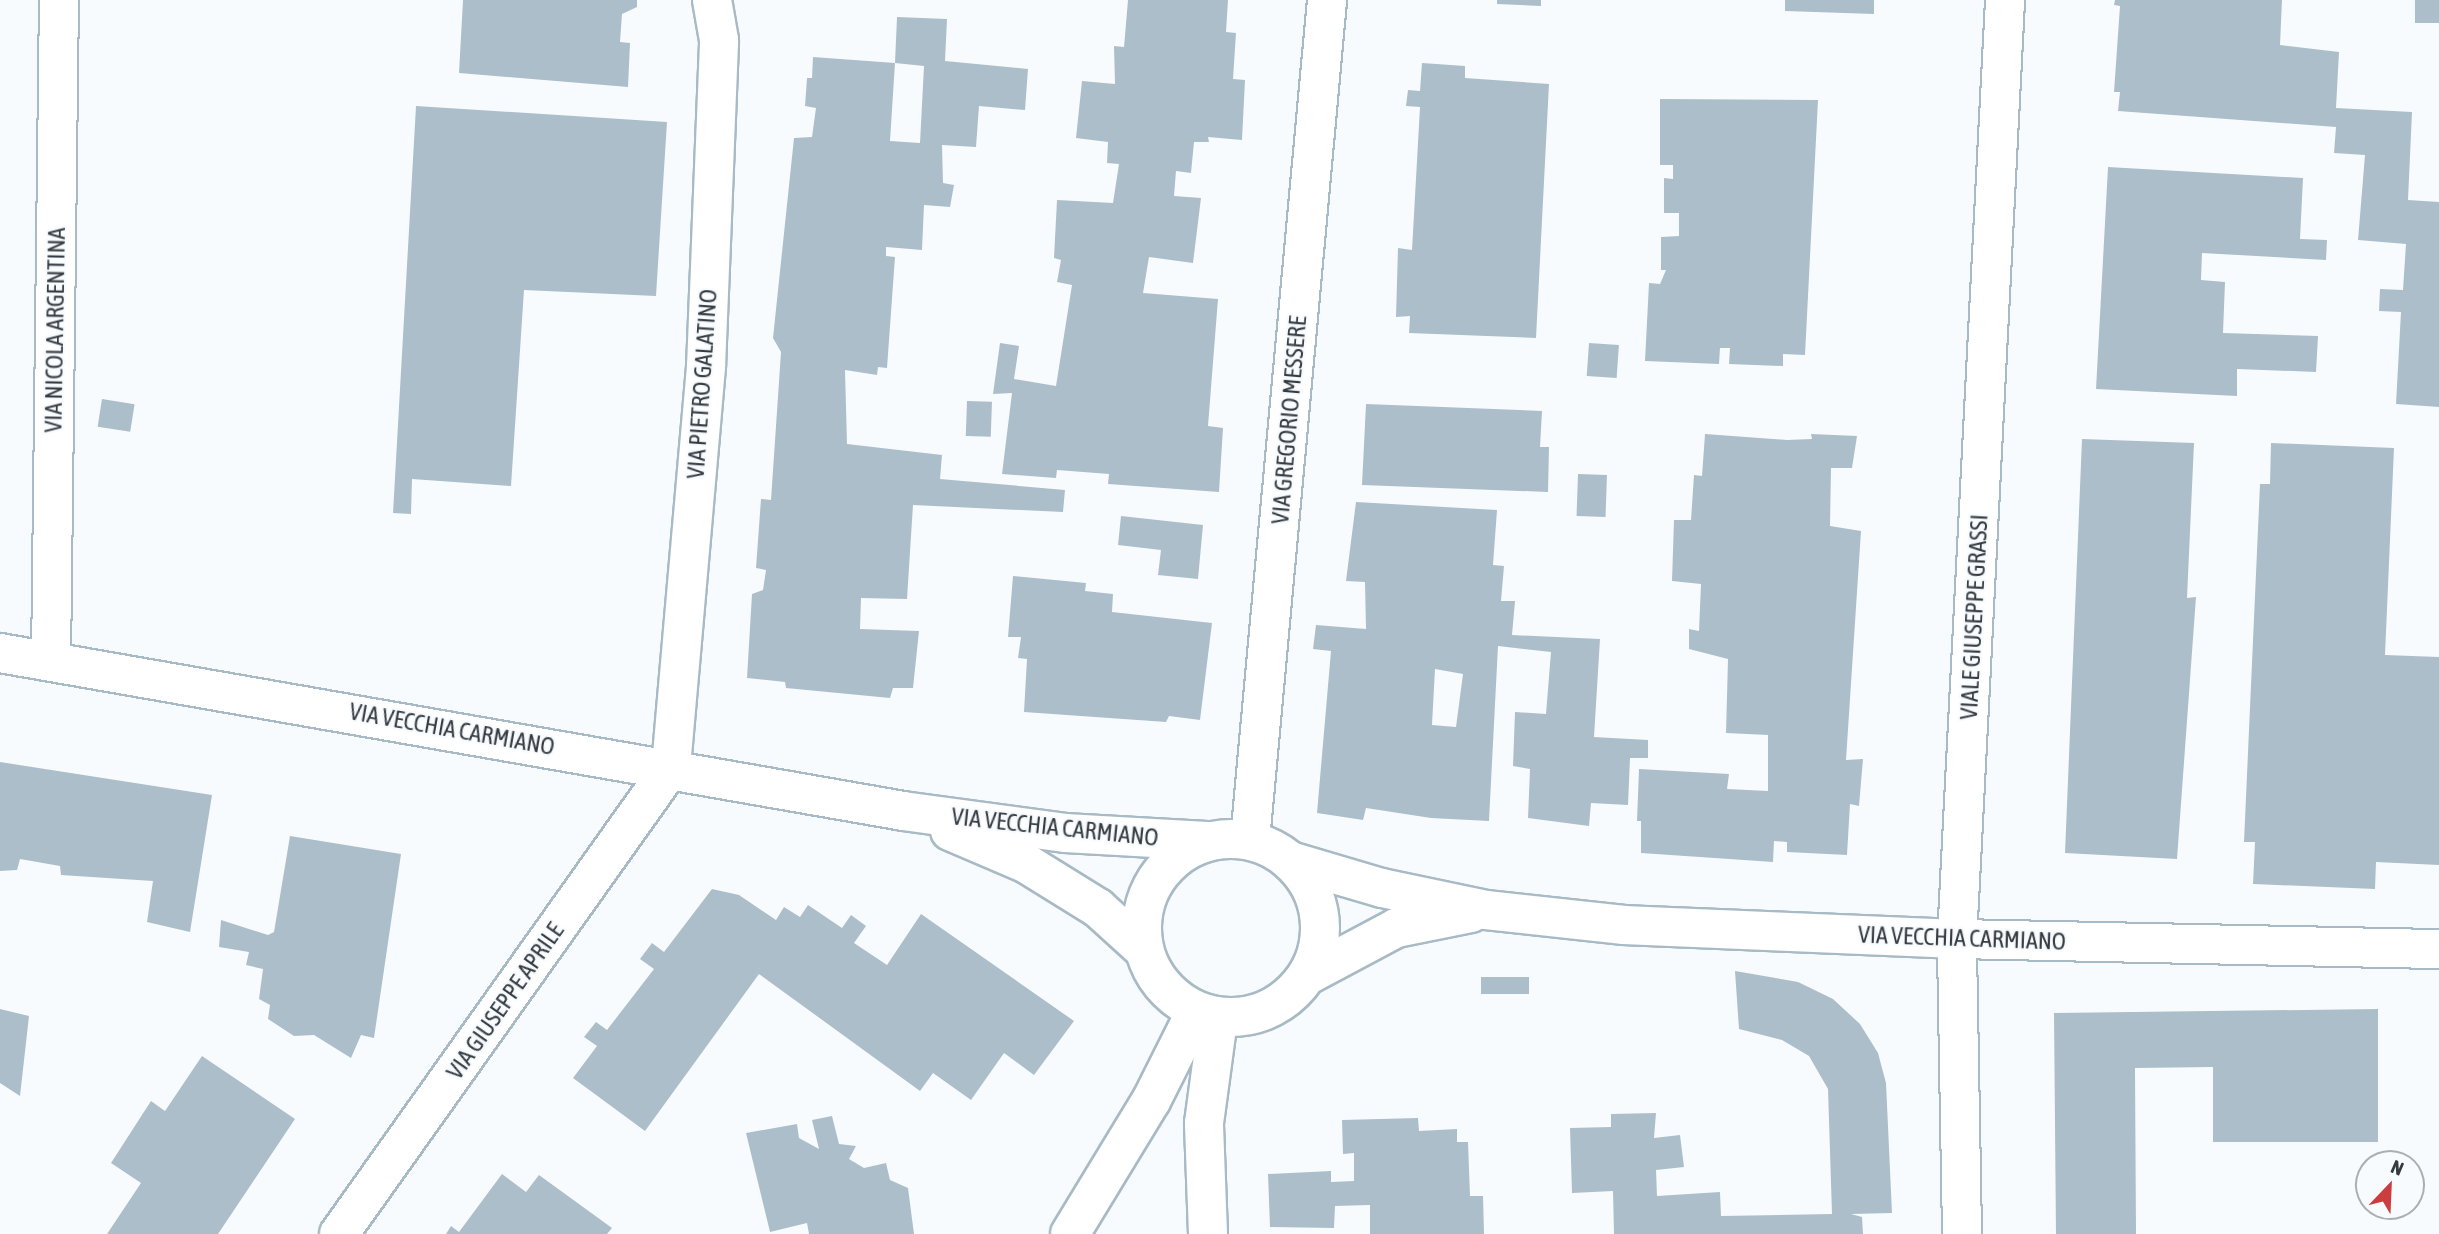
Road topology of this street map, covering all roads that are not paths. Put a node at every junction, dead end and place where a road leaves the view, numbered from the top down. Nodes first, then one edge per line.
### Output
1 (59, 0) edge
2 (712, 0) edge
3 (1327, 0) edge
4 (2006, 0) edge
5 (0, 653) edge
6 (51, 661) junction
7 (671, 767) junction
8 (903, 811) junction
9 (1251, 840) junction
10 (1208, 841) junction
11 (1290, 861) junction
12 (1486, 910) junction
13 (1957, 939) junction
14 (2439, 948) edge
15 (1143, 949) junction
16 (1308, 975) junction
17 (1207, 1015) junction
18 (339, 1234) edge
19 (1070, 1234) edge
20 (1208, 1234) edge
21 (1962, 1234) edge

1 - 6 street, VIA NICOLA ARGENTINA
2 - 7 street, VIA PIETRO GALATINO
3 - 9 street, VIA GREGORIO MESSERE
4 - 13 street, VIALE GIUSEPPE GRASSI
5 - 6 street, VIA VECCHIA CARMIANO
6 - 7 street, VIA VECCHIA CARMIANO
7 - 8 street, VIA VECCHIA CARMIANO
7 - 18 street, VIA GIUSEPPE APRILE
8 - 10 street, VIA VECCHIA CARMIANO
8 - 15 street, VIA VECCHIA CARMIANO
9 - 10 street, VIA VECCHIA CARMIANO
9 - 11 street, VIA VECCHIA CARMIANO
10 - 15 street, VIA VECCHIA CARMIANO
11 - 12 street, VIA VECCHIA CARMIANO
11 - 16 street, VIA VECCHIA CARMIANO
12 - 13 street, VIA VECCHIA CARMIANO
12 - 16 street, VIA VECCHIA CARMIANO
13 - 14 street, VIA VECCHIA CARMIANO
13 - 21 street, VIALE GIUSEPPE GRASSI
15 - 17 street, VIA VECCHIA CARMIANO
16 - 17 street, VIA VECCHIA CARMIANO
17 - 19 street
17 - 20 street

